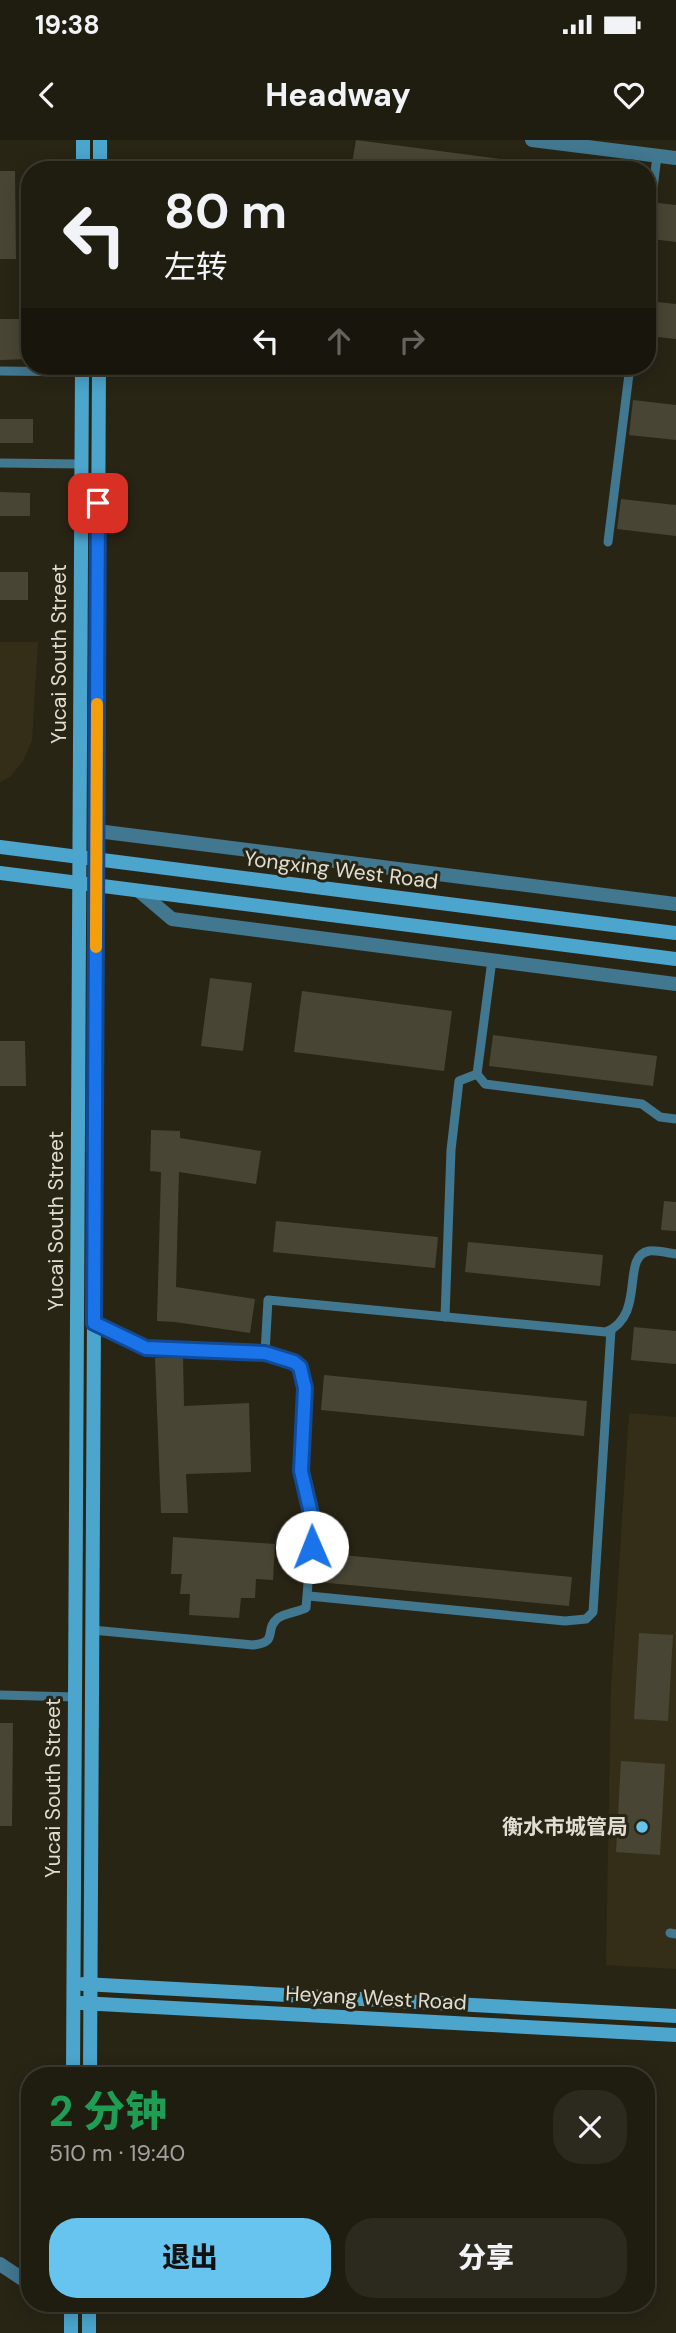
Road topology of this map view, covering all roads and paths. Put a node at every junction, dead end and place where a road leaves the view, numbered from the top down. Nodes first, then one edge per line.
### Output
1 (83, 140) edge
2 (100, 140) edge
3 (532, 140) edge
4 (601, 144) edge
5 (657, 156) junction
6 (676, 158) edge
7 (83, 161) edge
8 (100, 161) edge
9 (656, 164) edge
10 (21, 370) edge
11 (0, 371) edge
12 (82, 375) edge
13 (99, 375) edge
14 (629, 375) edge
15 (0, 463) edge
16 (81, 464) junction
17 (608, 542) dead end
18 (97, 831) junction
19 (0, 847) edge
20 (79, 857) junction
21 (96, 860) junction
22 (0, 873) edge
23 (79, 883) junction
24 (96, 886) junction
25 (139, 891) junction
26 (676, 904) edge
27 (676, 933) edge
28 (492, 960) junction
29 (676, 960) edge
30 (676, 984) edge
31 (477, 1074) junction
32 (676, 1119) edge
33 (676, 1254) edge
34 (445, 1317) junction
35 (94, 1323) junction
36 (611, 1330) junction
37 (265, 1353) junction
38 (309, 1596) junction
39 (93, 1630) junction
40 (0, 1695) edge
41 (75, 1697) junction
42 (73, 1984) junction
43 (91, 1985) junction
44 (73, 2003) junction
45 (90, 2004) junction
46 (676, 2016) edge
47 (676, 2035) edge
48 (73, 2067) edge
49 (90, 2067) edge
50 (0, 2264) edge
51 (21, 2278) edge
52 (70, 2312) edge
53 (71, 2333) edge

1 - 7 main road
2 - 8 main road
3 - 4 street
4 - 5 street
5 - 6 street
5 - 9 lane
10 - 11 lane
12 - 16 main road, Yucai South Street
13 - 18 main road, Yucai South Street
14 - 17 lane
15 - 16 lane
16 - 20 main road, Yucai South Street
18 - 21 main road, Yucai South Street
18 - 26 street
19 - 20 main road, Yongxing West Road
20 - 21 main road, Yongxing West Road
20 - 23 main road, Yucai South Street
21 - 24 main road, Yucai South Street
21 - 27 main road, Yongxing West Road
22 - 23 main road
23 - 24 main road
23 - 41 main road, Yucai South Street
24 - 25 main road
24 - 35 main road, Yucai South Street
25 - 28 street
25 - 29 main road
28 - 30 street
28 - 31 lane
31 - 32 lane
31 - 34 lane
33 - 36 lane
34 - 36 lane
34 - 37 lane
35 - 37 lane
35 - 39 main road, Yucai South Street
36 - 38 lane
37 - 38 lane
38 - 39 lane
39 - 43 main road, Yucai South Street
40 - 41 lane
41 - 42 main road, Yucai South Street
42 - 43 main road, Heyang West Road
42 - 44 main road, Yucai South Street
43 - 45 main road, Yucai South Street
43 - 46 main road, Heyang West Road
44 - 45 main road, Heyang West Road
44 - 48 main road, Yucai South Street
45 - 47 main road, Heyang West Road
45 - 49 main road, Yucai South Street
50 - 51 street
52 - 53 main road

